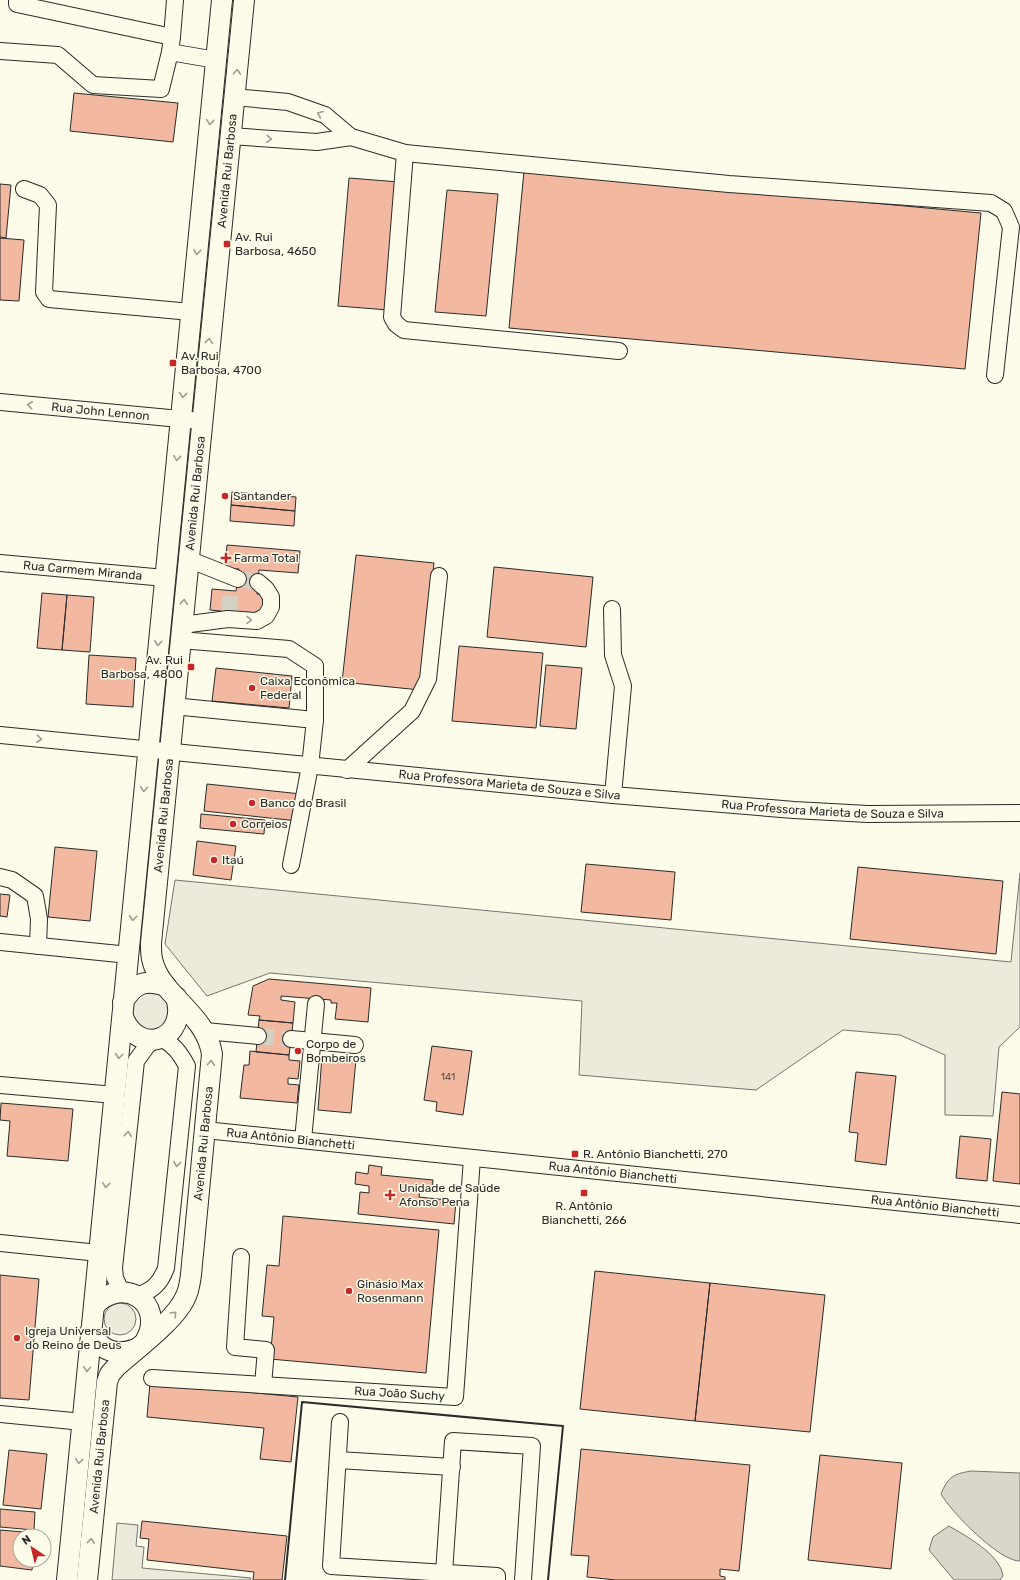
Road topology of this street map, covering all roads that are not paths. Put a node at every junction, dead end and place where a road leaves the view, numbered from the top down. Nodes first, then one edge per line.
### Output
1 (17, 0) edge
2 (175, 0) edge
3 (222, 0) edge
4 (244, 0) edge
5 (171, 45) junction
6 (0, 51) edge
7 (216, 60) junction
8 (234, 98) junction
9 (230, 136) junction
10 (351, 137) junction
11 (406, 153) junction
12 (24, 189) dead end
13 (191, 312) junction
14 (619, 351) dead end
15 (995, 374) dead end
16 (0, 402) edge
17 (180, 419) junction
18 (201, 421) junction
19 (188, 559) junction
20 (0, 563) edge
21 (439, 576) dead end
22 (165, 578) junction
23 (233, 582) tunnel mouth
24 (258, 582) tunnel mouth
25 (612, 609) dead end
26 (181, 632) junction
27 (173, 706) junction
28 (315, 720) junction
29 (0, 736) edge
30 (148, 750) junction
31 (169, 752) junction
32 (310, 766) junction
33 (348, 770) junction
34 (613, 795) junction
35 (1020, 814) edge
36 (291, 865) dead end
37 (0, 877) edge
38 (0, 942) edge
39 (38, 946) junction
40 (129, 954) junction
41 (171, 991) junction
42 (316, 1004) dead end
43 (123, 1010) junction
44 (205, 1031) junction
45 (258, 1036) tunnel mouth
46 (158, 1039) junction
47 (291, 1039) tunnel mouth
48 (312, 1041) junction
49 (355, 1045) dead end
50 (0, 1085) edge
51 (115, 1095) junction
52 (205, 1130) junction
53 (303, 1140) junction
54 (472, 1158) junction
55 (1020, 1215) edge
56 (0, 1243) edge
57 (99, 1253) junction
58 (242, 1257) dead end
59 (129, 1294) junction
60 (94, 1306) junction
61 (91, 1330) junction
62 (141, 1344) junction
63 (152, 1378) dead end
64 (263, 1385) junction
65 (0, 1414) edge
66 (83, 1422) junction
67 (340, 1422) dead end
68 (338, 1460) junction
69 (452, 1467) junction
70 (444, 1573) junction
71 (497, 1578) edge
72 (523, 1579) edge
73 (67, 1580) edge
74 (87, 1580) edge

1 - 5 street
2 - 5 street
3 - 7 main road, Avenida Rui Barbosa
8 -> 4 main road, Avenida Rui Barbosa
5 - 6 street
5 - 7 street
7 -> 13 main road, Avenida Rui Barbosa
8 - 9 main road, Avenida Rui Barbosa
10 -> 8 street
9 -> 10 street
18 -> 9 main road, Avenida Rui Barbosa
10 - 11 street
11 - 14 street
11 - 15 street
12 - 13 street
13 -> 17 main road, Avenida Rui Barbosa
17 -> 16 street, Rua John Lennon
17 - 18 street, Rua John Lennon
17 -> 22 main road, Avenida Rui Barbosa
18 - 19 main road, Avenida Rui Barbosa
19 - 23 street
26 -> 19 main road, Avenida Rui Barbosa
20 - 22 street, Rua Carmem Miranda
21 - 33 street
22 -> 30 main road, Avenida Rui Barbosa
26 -> 24 street
25 - 34 street
26 - 27 main road, Avenida Rui Barbosa
26 - 28 street
27 - 28 street
27 - 31 main road, Avenida Rui Barbosa
28 - 32 street
29 -> 30 street, Rua Professora Marieta de Souza e Silva
30 - 31 street, Rua Professora Marieta de Souza e Silva
30 -> 40 main road, Avenida Rui Barbosa
31 - 32 street, Rua Professora Marieta de Souza e Silva
31 - 41 main road, Avenida Rui Barbosa
32 - 33 street, Rua Professora Marieta de Souza e Silva
32 - 36 street
33 - 34 street, Rua Professora Marieta de Souza e Silva
34 - 35 street, Rua Professora Marieta de Souza e Silva
37 - 39 street
38 - 39 street
39 - 40 street
40 - 43 main road, Avenida Rui Barbosa
41 - 43 main road
41 - 44 main road, Avenida Rui Barbosa
41 - 46 main road
42 - 48 street
43 - 46 main road
43 -> 51 main road, Avenida Rui Barbosa
44 - 45 street
52 -> 44 main road, Avenida Rui Barbosa
59 -> 46 street
46 -> 59 street
47 - 48 street
48 - 49 street
48 - 53 street
50 - 51 street
51 -> 57 main road, Avenida Rui Barbosa
52 - 53 street, Rua Antônio Bianchetti
62 -> 52 main road, Avenida Rui Barbosa
53 - 54 street, Rua Antônio Bianchetti
54 - 55 street, Rua Antônio Bianchetti
54 - 64 street, Rua João Suchy
56 - 57 street
57 - 60 main road, Avenida Rui Barbosa
58 - 64 street
59 - 60 main road
59 - 62 main road
60 - 61 main road, Avenida Rui Barbosa
61 - 62 main road
61 -> 66 main road, Avenida Rui Barbosa
74 -> 62 main road, Avenida Rui Barbosa
63 - 64 street, Rua João Suchy
65 - 66 street
66 -> 73 main road, Avenida Rui Barbosa
67 - 68 street
68 - 69 street
68 - 70 street
69 - 70 street
69 - 72 street
70 - 71 street
71 - 72 street

